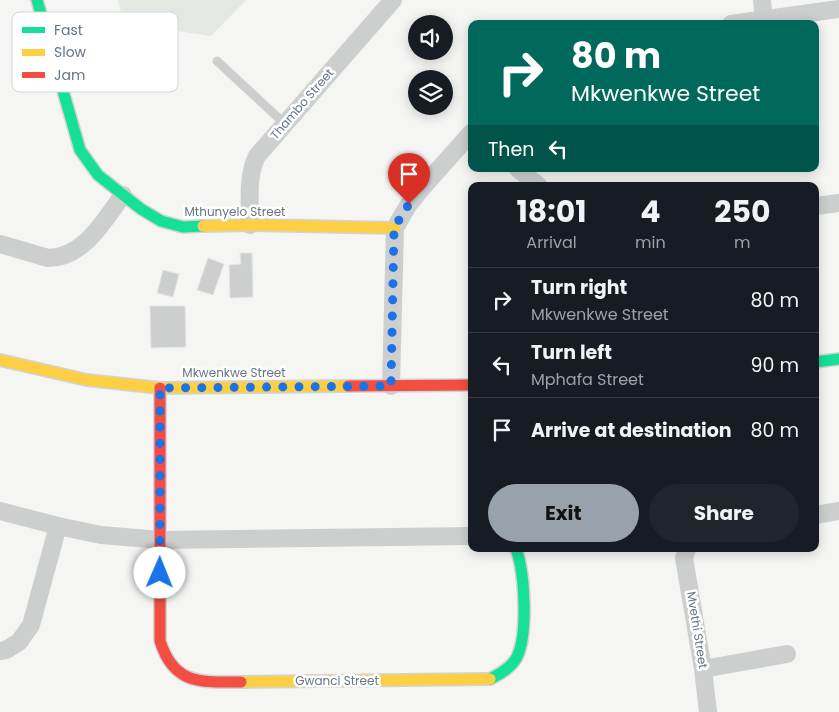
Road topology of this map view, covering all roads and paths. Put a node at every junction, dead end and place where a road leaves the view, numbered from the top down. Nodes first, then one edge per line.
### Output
1 (762, 0) edge
2 (389, 1) edge
3 (839, 9) edge
4 (764, 19) junction
5 (757, 20) edge
6 (217, 60) dead end
7 (63, 92) edge
8 (285, 124) junction
9 (468, 136) edge
10 (522, 172) edge
11 (534, 182) edge
12 (123, 195) junction
13 (839, 203) edge
14 (819, 206) edge
15 (250, 225) junction
16 (394, 228) junction
17 (0, 244) edge
18 (839, 358) edge
19 (0, 360) edge
20 (819, 361) edge
21 (468, 385) edge
22 (391, 386) junction
23 (160, 388) junction
24 (0, 511) edge
25 (839, 511) edge
26 (819, 514) edge
27 (58, 526) junction
28 (468, 536) edge
29 (161, 540) junction
30 (517, 552) edge
31 (686, 552) edge
32 (0, 651) edge
33 (787, 654) dead end
34 (703, 669) junction
35 (708, 712) edge

1 - 4 street
2 - 8 street, Thambo Street
3 - 4 street
4 - 5 street
6 - 8 lane
7 - 12 street, Mthunyelo Street
8 - 15 street, Thambo Street
9 - 16 street
10 - 11 street
12 - 15 street, Mthunyelo Street
12 - 17 street
13 - 14 street
15 - 16 street, Mthunyelo Street
16 - 22 street
18 - 20 street
19 - 23 street, Mkwenkwe Street
21 - 22 street, Mkwenkwe Street
22 - 23 street, Mkwenkwe Street
23 - 29 street, Gwanci Street
24 - 27 street
25 - 26 street
27 - 29 street
27 - 32 street
28 - 29 street
29 - 30 street, Gwanci Street
31 - 34 street, Mvethi Street
33 - 34 street
34 - 35 street, Mvethi Street

